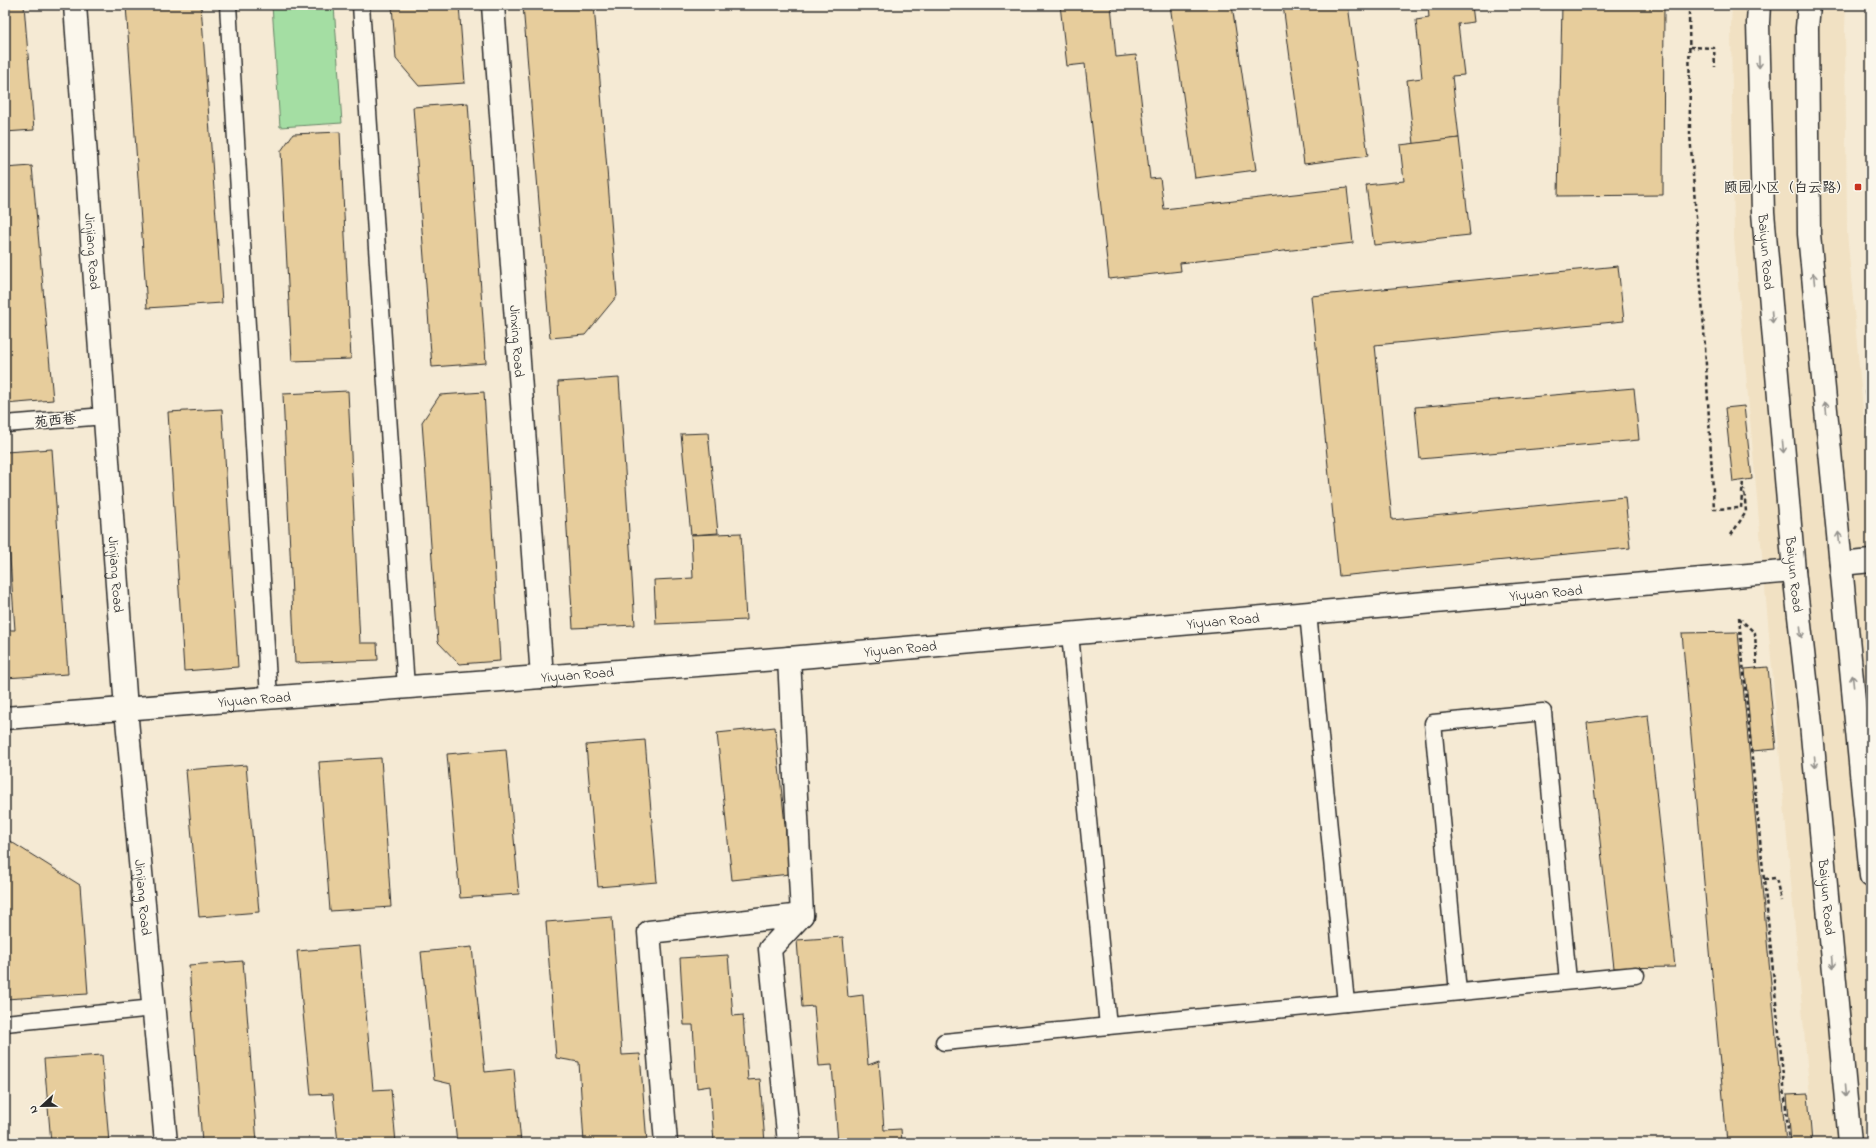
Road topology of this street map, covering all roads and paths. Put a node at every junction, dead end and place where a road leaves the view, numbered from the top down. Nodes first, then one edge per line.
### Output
1 (75, 5) edge
2 (228, 5) edge
3 (361, 5) edge
4 (493, 5) edge
5 (1689, 5) edge
6 (1759, 5) edge
7 (1808, 5) edge
8 (1690, 48) junction
9 (1715, 67) dead end
10 (105, 416) junction
11 (5, 424) edge
12 (1731, 535) dead end
13 (1871, 561) edge
14 (1841, 564) junction
15 (1794, 571) junction
16 (1308, 613) junction
17 (1070, 634) junction
18 (789, 658) junction
19 (1757, 668) dead end
20 (542, 677) junction
21 (406, 688) junction
22 (269, 698) junction
23 (126, 708) junction
24 (5, 718) edge
25 (1871, 876) edge
26 (1764, 879) junction
27 (1781, 901) dead end
28 (802, 915) junction
29 (1636, 975) dead end
30 (1568, 981) junction
31 (1458, 992) junction
32 (1346, 1003) junction
33 (154, 1008) junction
34 (5, 1023) edge
35 (1108, 1026) junction
36 (944, 1042) dead end
37 (166, 1143) edge
38 (666, 1143) edge
39 (789, 1143) edge
40 (1789, 1143) edge
41 (1850, 1143) edge

1 - 10 street, Jinjiang Road
2 - 22 lane
3 - 21 lane
4 - 20 street, Jinxing Road
5 - 8 path
6 -> 15 street, Baiyun Road
14 -> 7 street
8 - 9 path
8 - 12 path
10 - 11 lane, 苑西巷
10 - 23 street, Jinjiang Road
13 - 14 street
25 -> 14 street
15 - 16 street, Yiyuan Road
15 -> 41 street, Baiyun Road
16 - 17 street, Yiyuan Road
16 - 32 lane
17 - 18 street, Yiyuan Road
17 - 35 lane
18 - 20 street, Yiyuan Road
18 - 28 street
19 - 26 path
20 - 21 street, Yiyuan Road
21 - 22 street, Yiyuan Road
22 - 23 street, Yiyuan Road
23 - 24 street, Yiyuan Road
23 - 33 street, Jinjiang Road
26 - 27 path
26 - 40 path
28 - 38 street
28 - 39 street
29 - 30 lane
30 - 31 lane
30 - 31 lane
31 - 32 lane
32 - 35 lane
33 - 34 lane
33 - 37 street, Jinjiang Road
35 - 36 lane

